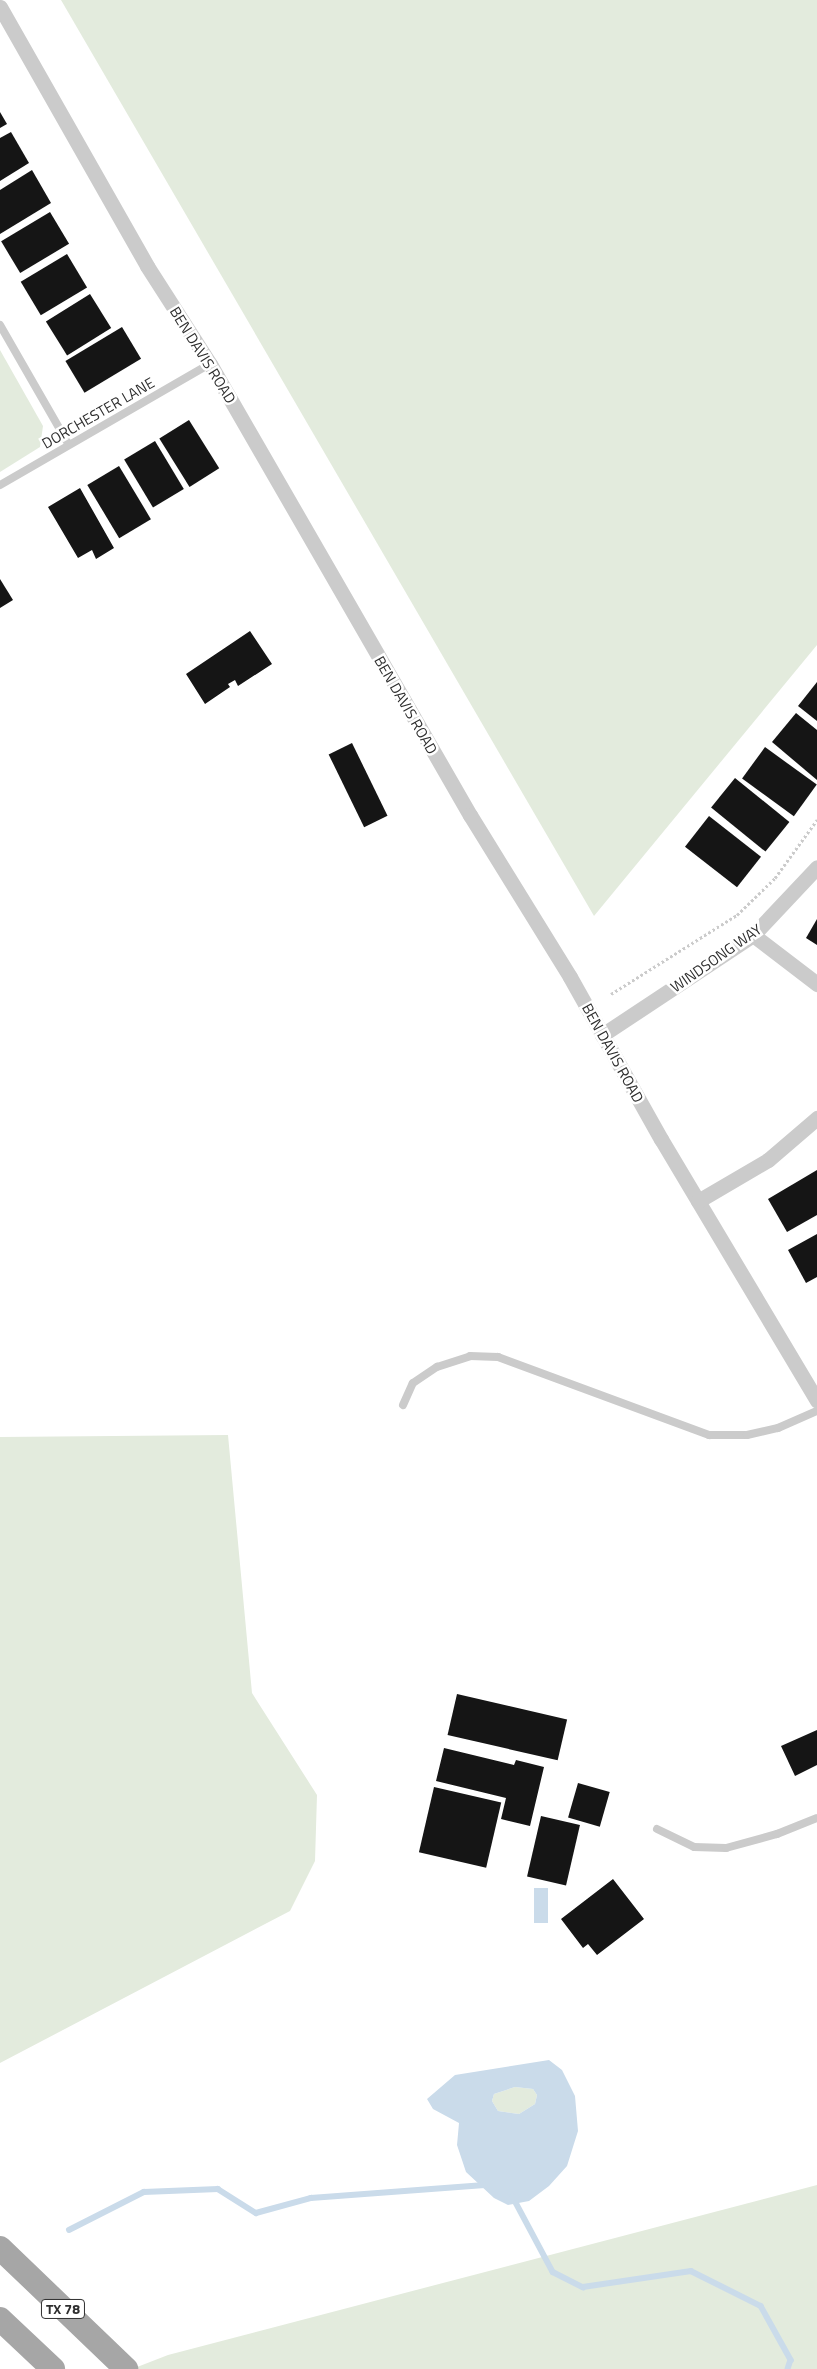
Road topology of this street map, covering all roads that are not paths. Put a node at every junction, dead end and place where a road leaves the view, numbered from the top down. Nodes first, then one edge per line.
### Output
1 (0, 7) edge
2 (0, 325) edge
3 (210, 364) junction
4 (69, 445) junction
5 (0, 485) edge
6 (817, 867) edge
7 (753, 935) junction
8 (817, 984) edge
9 (602, 1035) junction
10 (817, 1118) edge
11 (698, 1201) junction
12 (817, 1401) edge
13 (403, 1405) dead end
14 (817, 1411) edge
15 (817, 1818) edge
16 (658, 1828) dead end
17 (0, 2248) edge
18 (0, 2319) edge
19 (53, 2369) edge
20 (126, 2369) edge

1 - 3 street, BEN DAVIS ROAD
2 - 4 lane
3 - 4 lane, DORCHESTER LANE
3 - 9 street, BEN DAVIS ROAD
4 - 5 lane, DORCHESTER LANE
6 - 7 street, WINDSONG WAY
7 - 8 street
7 - 9 street, WINDSONG WAY
9 - 11 street, BEN DAVIS ROAD
10 - 11 street
11 - 12 street, BEN DAVIS ROAD
13 - 14 lane
15 - 16 lane
17 - 20 main road, TX 78
18 - 19 main road

